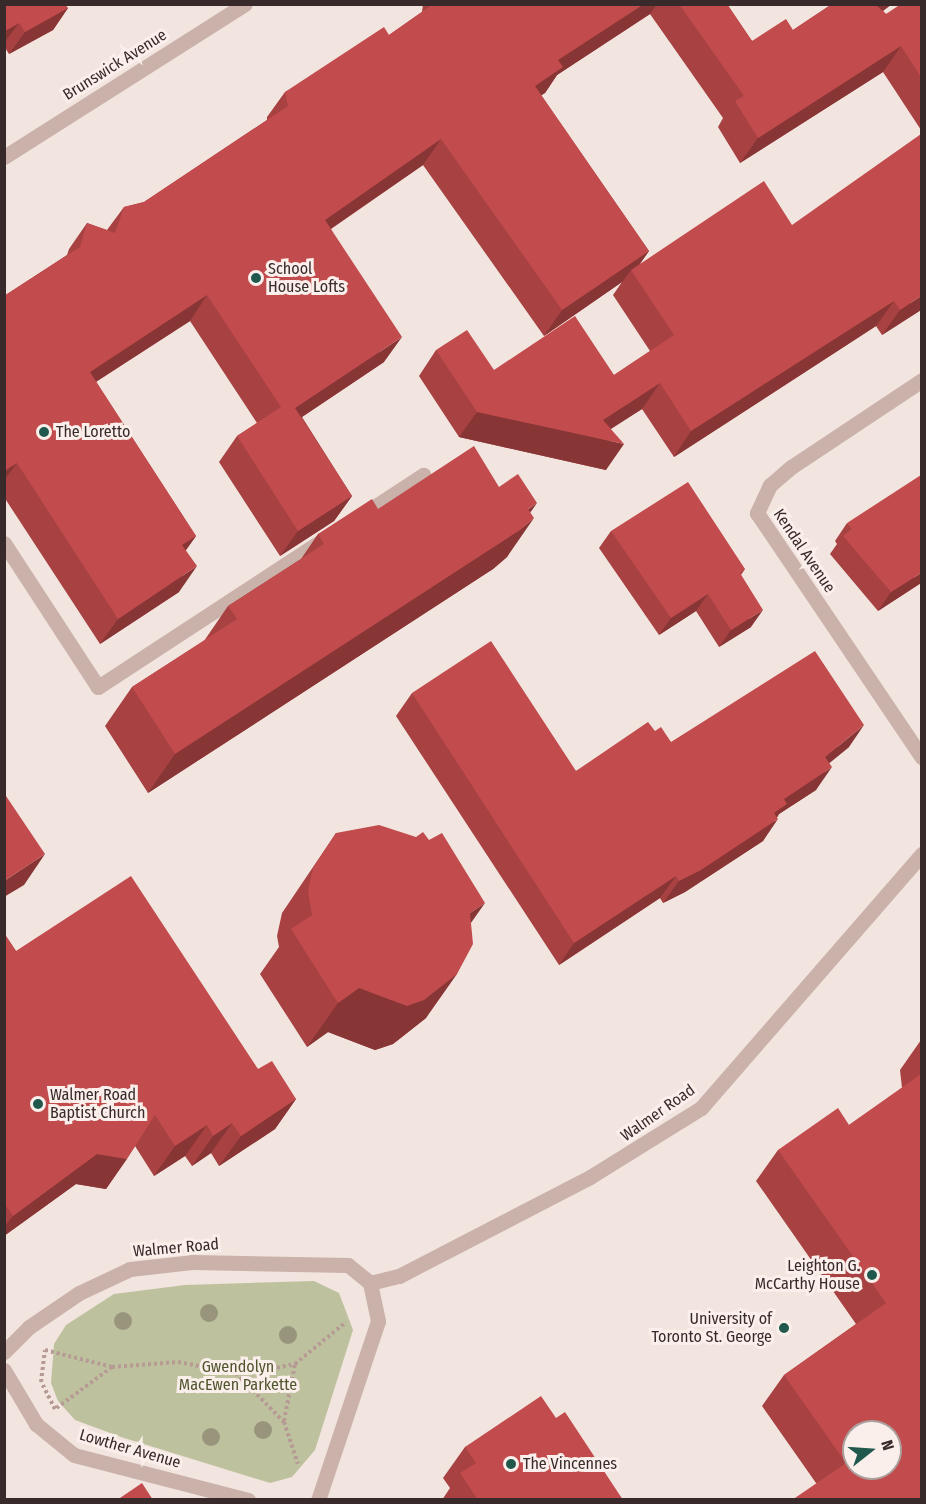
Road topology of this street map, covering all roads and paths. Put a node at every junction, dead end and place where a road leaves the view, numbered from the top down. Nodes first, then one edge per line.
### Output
1 (245, 4) edge
2 (4, 157) edge
3 (921, 380) edge
4 (423, 475) dead end
5 (4, 543) edge
6 (921, 758) edge
7 (921, 854) edge
8 (370, 1283) junction
9 (351, 1317) dead end
10 (4, 1352) edge
11 (295, 1364) junction
12 (112, 1367) junction
13 (4, 1370) edge
14 (235, 1373) junction
15 (284, 1422) junction
16 (302, 1476) dead end
17 (248, 1500) edge
18 (318, 1500) edge

1 - 2 street, Brunswick Avenue
3 - 6 street, Kendal Avenue
4 - 5 street
7 - 8 street, Walmer Road
8 - 10 street, Walmer Road
8 - 18 street
9 - 11 path
11 - 14 path
11 - 15 path
12 - 12 path
12 - 14 path
13 - 17 street, Lowther Avenue
14 - 15 path
15 - 16 path

